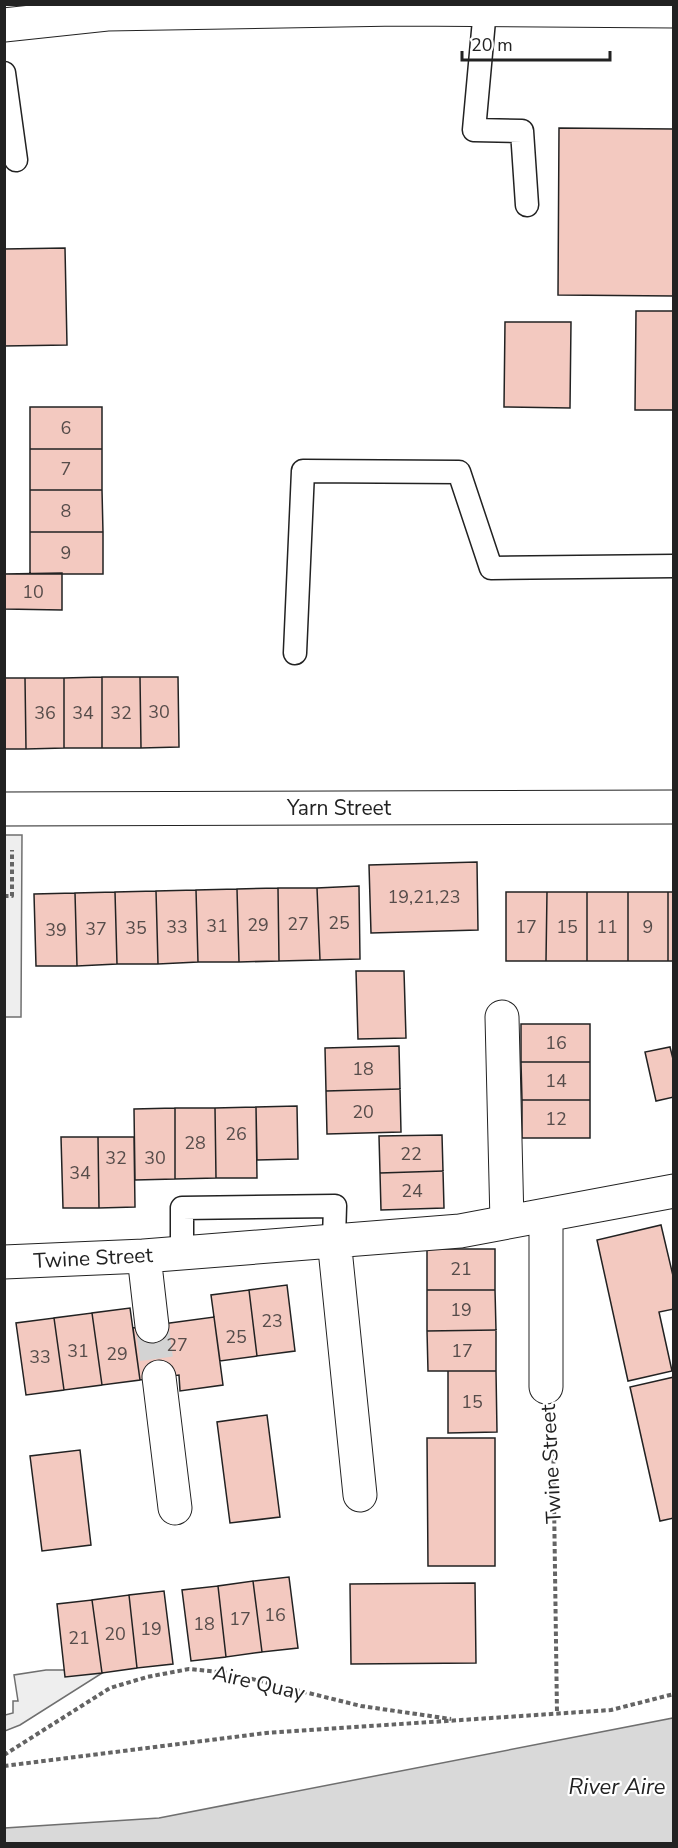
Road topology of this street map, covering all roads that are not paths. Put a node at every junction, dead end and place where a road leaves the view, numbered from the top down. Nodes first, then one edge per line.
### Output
1 (485, 9) junction
2 (671, 12) edge
3 (4, 26) edge
4 (4, 73) edge
5 (16, 160) dead end
6 (526, 205) dead end
7 (674, 566) edge
8 (295, 653) dead end
9 (674, 807) edge
10 (8, 809) edge
11 (502, 1017) dead end
12 (674, 1191) edge
13 (546, 1215) junction
14 (507, 1222) junction
15 (334, 1239) junction
16 (182, 1253) junction
17 (144, 1256) junction
18 (4, 1262) edge
19 (152, 1326) tunnel mouth
20 (159, 1377) tunnel mouth
21 (546, 1387) road end
22 (360, 1495) dead end
23 (175, 1508) dead end

1 - 2 street
1 - 3 street
1 - 6 lane
4 - 5 lane
7 - 8 lane
9 - 10 street, Yarn Street
11 - 14 street
12 - 13 street, Twine Street
13 - 14 street, Twine Street
13 - 21 street, Twine Street
14 - 15 street, Twine Street
15 - 16 street, Twine Street
15 - 16 lane, Twine Street
15 - 22 street
16 - 17 street, Twine Street
17 - 18 street, Twine Street
17 - 19 street
20 - 23 street

